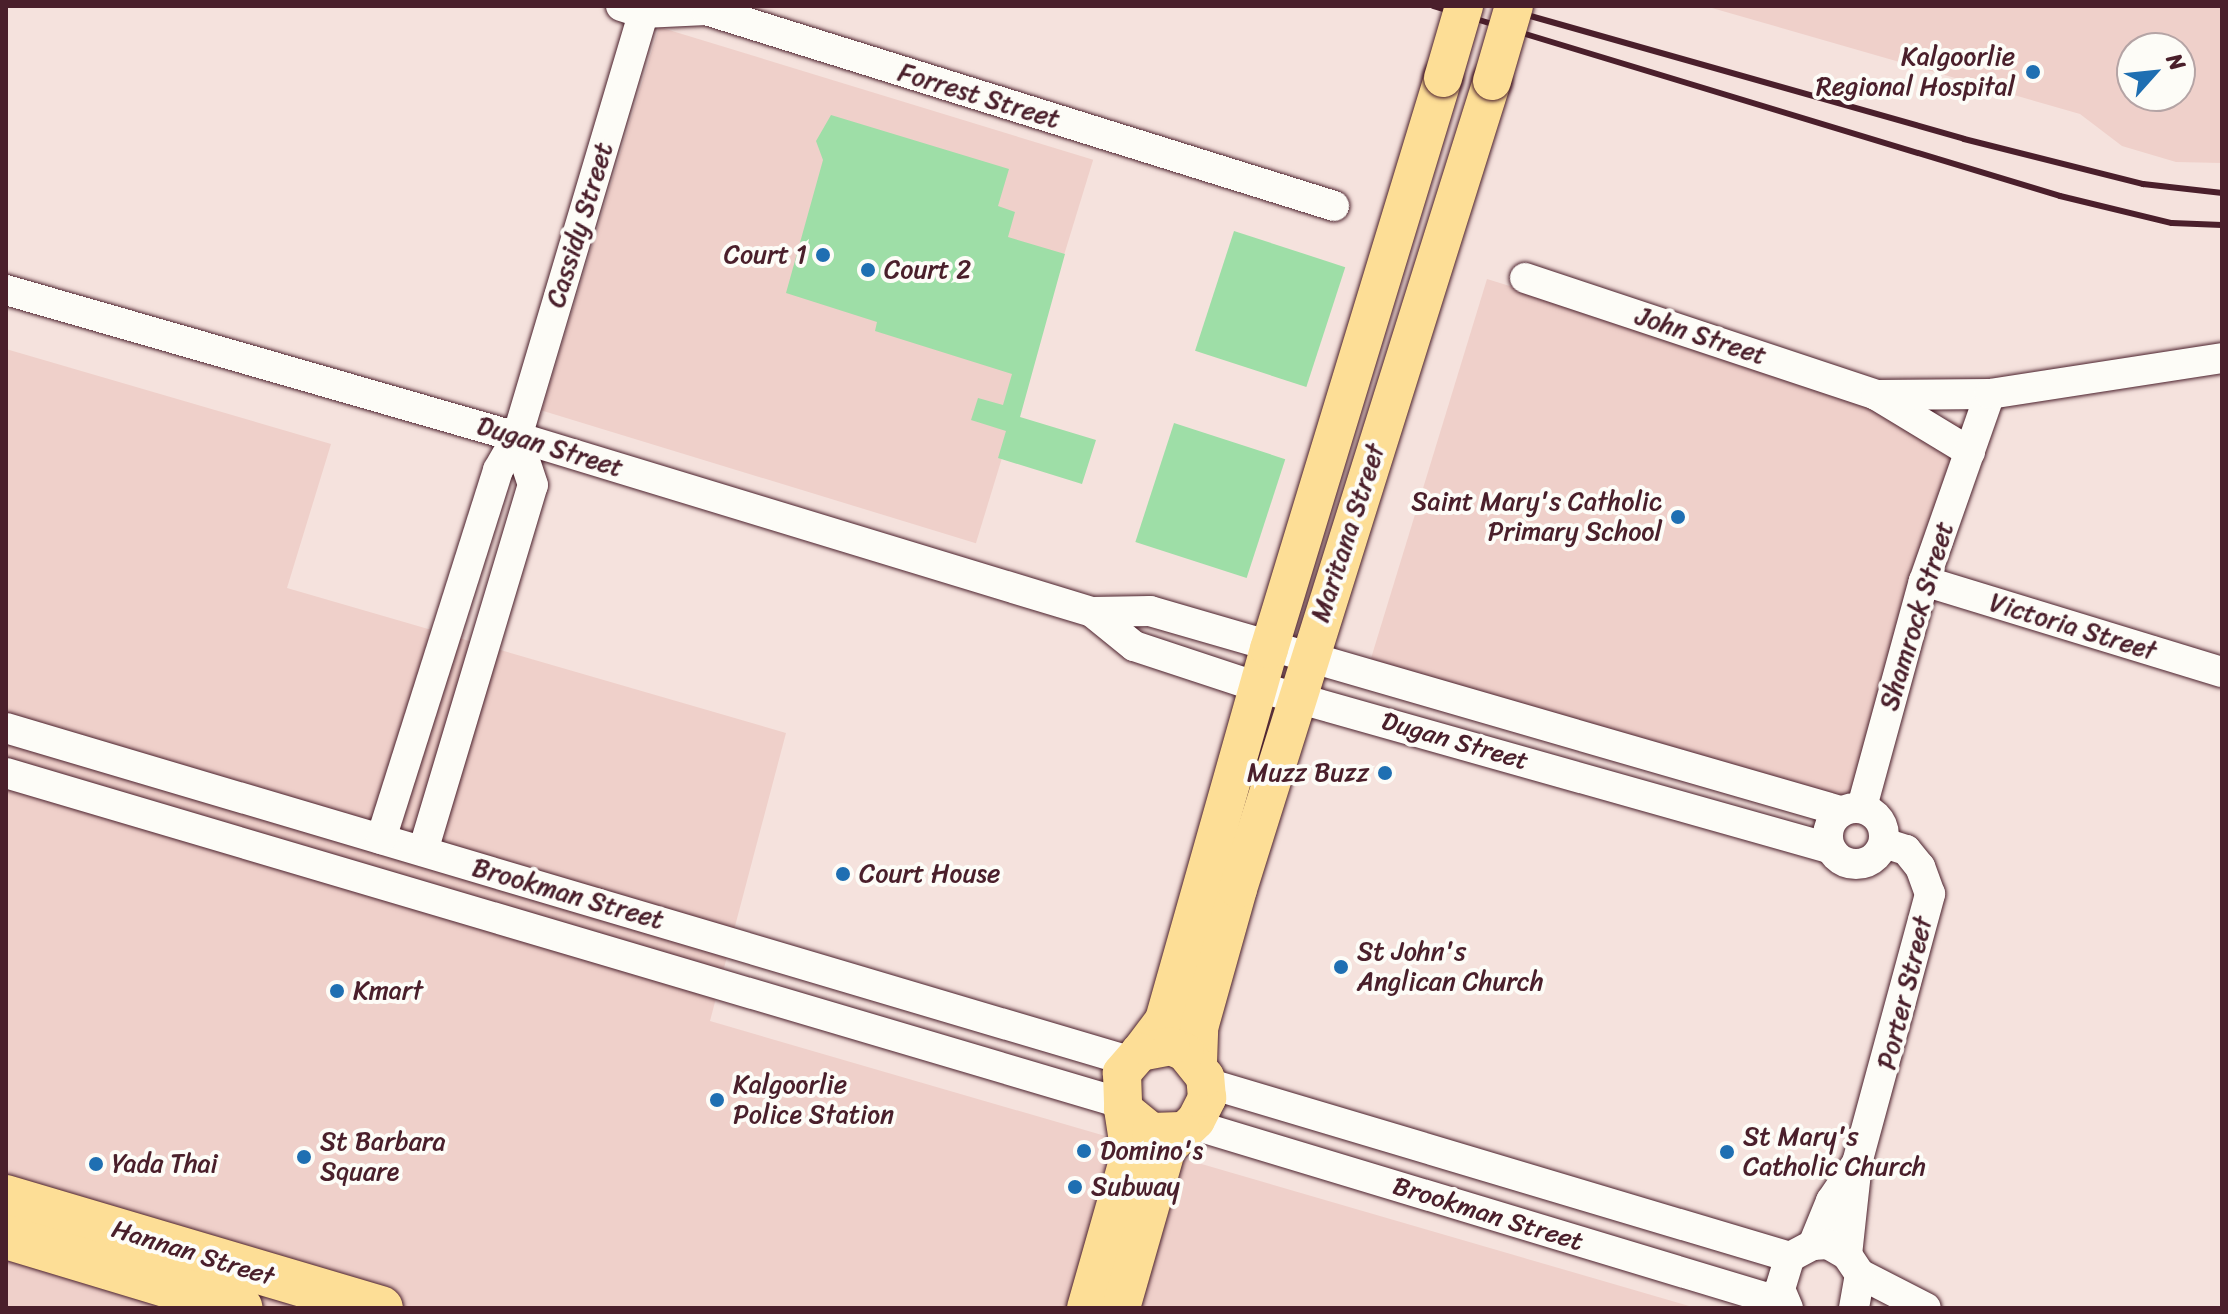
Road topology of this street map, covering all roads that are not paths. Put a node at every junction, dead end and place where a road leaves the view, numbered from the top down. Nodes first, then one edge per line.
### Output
1 (1464, 6) edge
2 (1514, 6) edge
3 (632, 9) edge
4 (1334, 206) dead end
5 (1525, 278) dead end
6 (6, 290) edge
7 (2222, 358) edge
8 (1990, 394) junction
9 (1876, 395) junction
10 (517, 437) junction
11 (1974, 440) junction
12 (1924, 581) junction
13 (1092, 612) junction
14 (1269, 649) junction
15 (1308, 660) junction
16 (2222, 672) edge
17 (1258, 687) junction
18 (1296, 696) junction
19 (6, 728) edge
20 (6, 773) edge
21 (1851, 809) junction
22 (381, 839) junction
23 (1884, 843) junction
24 (1829, 848) junction
25 (423, 851) junction
26 (774, 955) junction
27 (764, 997) junction
28 (1038, 1033) junction
29 (1135, 1056) junction
30 (1202, 1073) junction
31 (1028, 1075) junction
32 (1122, 1106) junction
33 (1186, 1128) junction
34 (1857, 1163) junction
35 (6, 1197) edge
36 (6, 1237) edge
37 (1802, 1251) junction
38 (1854, 1264) junction
39 (1786, 1306) edge
40 (241, 1308) edge
41 (381, 1308) edge
42 (1086, 1308) edge
43 (1121, 1308) edge
44 (1854, 1308) edge
45 (1926, 1308) edge

1 - 14 main road, Maritana Street, bridge
2 - 15 main road, Maritana Street, bridge
3 - 4 street, Forrest Street
3 - 10 street, Cassidy Street
5 - 9 street, John Street
6 - 10 street, Dugan Street
7 - 8 street, John Street
8 - 9 street, John Street
8 - 11 street, Shamrock Street
9 - 11 street, John Street
10 - 13 street, Dugan Street
10 - 22 street, Cassidy Street
10 - 25 street
11 - 12 street, Shamrock Street
12 - 16 street, Victoria Street
12 - 21 street, Shamrock Street
13 - 14 street, Dugan Street
13 - 17 street, Dugan Street
14 - 15 street, Dugan Street
14 - 17 main road, Maritana Street
15 - 18 main road, Maritana Street
15 - 21 street, Dugan Street
17 - 18 street, Dugan Street
17 - 29 main road, Maritana Street
18 - 24 street, Dugan Street
18 - 30 main road, Maritana Street
19 - 22 street, Brookman Street
20 - 27 street, Brookman Street
21 - 23 street
21 - 24 street
22 - 25 street, Brookman Street
23 - 24 street
23 - 34 street, Porter Street
25 - 26 street, Brookman Street
26 - 27 street
26 - 28 street, Brookman Street
27 - 31 street, Brookman Street
28 - 29 street, Brookman Street
28 - 31 street
29 - 30 main road
29 - 32 main road
30 - 33 main road
30 - 37 street, Brookman Street
31 - 32 street, Brookman Street
32 - 33 main road
32 - 42 main road
33 - 39 street, Brookman Street
33 - 43 main road
34 - 37 street, Porter Street
34 - 38 street, Porter Street
35 - 41 highway, Hannan Street
36 - 40 highway, Hannan Street
37 - 38 street, Brookman Street
37 - 39 street, Porter Street
38 - 44 street, Porter Street
38 - 45 street

